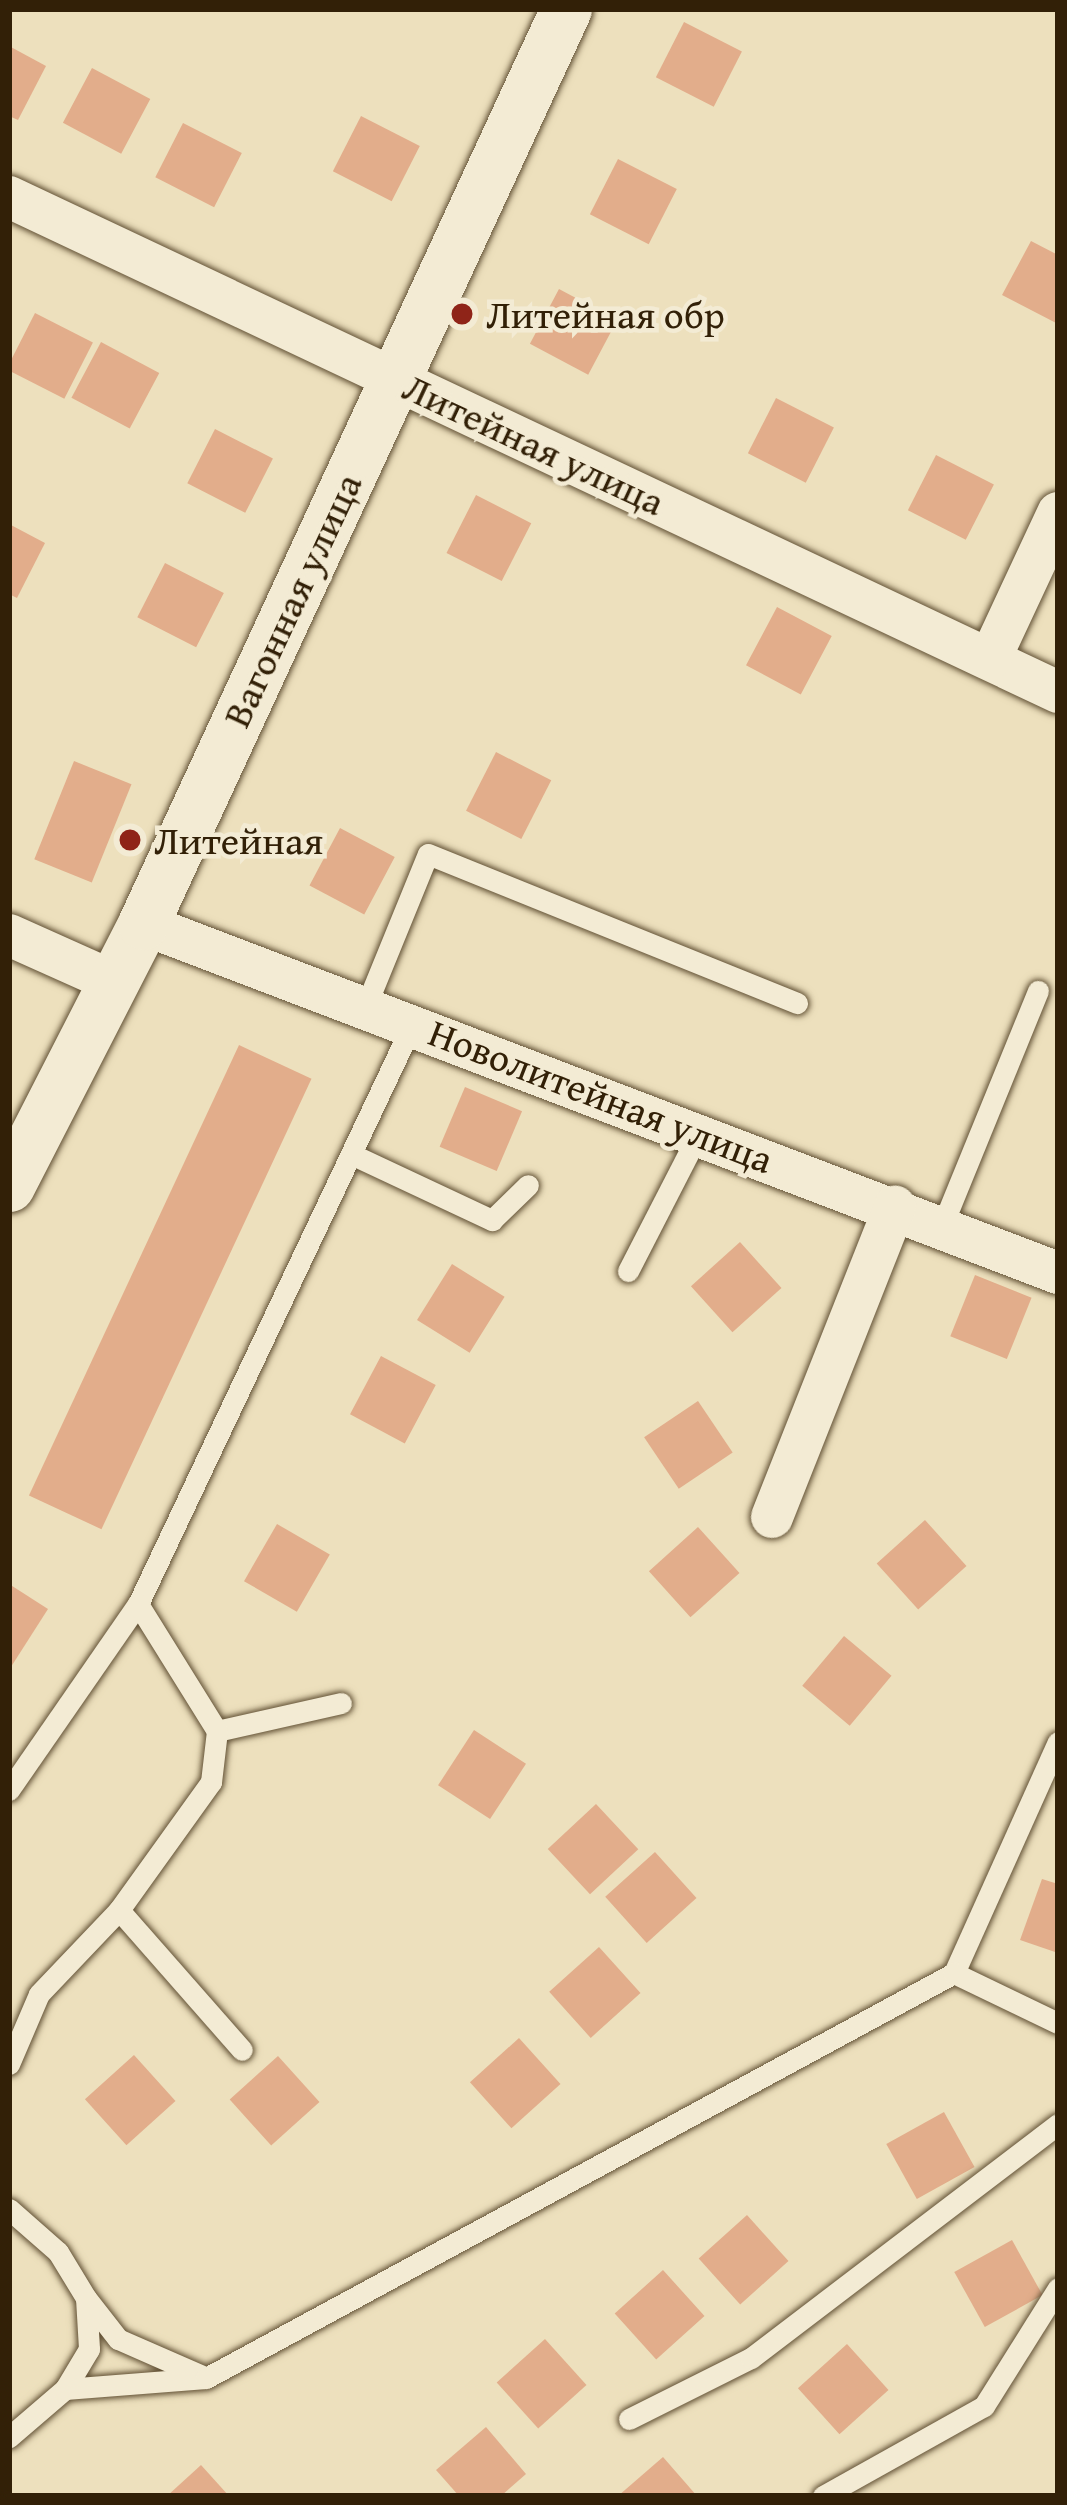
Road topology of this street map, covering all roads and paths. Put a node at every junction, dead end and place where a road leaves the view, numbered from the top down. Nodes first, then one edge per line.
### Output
1 (566, 9) edge
2 (9, 197) edge
3 (394, 379) junction
4 (1058, 513) edge
5 (990, 659) junction
6 (1058, 692) edge
7 (143, 924) junction
8 (9, 935) edge
9 (114, 982) junction
10 (1038, 991) dead end
11 (797, 1003) dead end
12 (365, 1007) junction
13 (412, 1025) junction
14 (699, 1133) junction
15 (351, 1154) junction
16 (528, 1185) dead end
17 (9, 1186) edge
18 (896, 1207) junction
19 (942, 1226) junction
20 (628, 1271) dead end
21 (1058, 1273) edge
22 (772, 1517) dead end
23 (138, 1604) junction
24 (341, 1702) dead end
25 (217, 1731) junction
26 (1058, 1742) edge
27 (9, 1790) edge
28 (119, 1910) junction
29 (954, 1973) junction
30 (1058, 2024) edge
31 (242, 2050) dead end
32 (9, 2064) edge
33 (1058, 2124) edge
34 (9, 2209) edge
35 (1058, 2288) edge
36 (86, 2298) junction
37 (206, 2378) junction
38 (65, 2389) junction
39 (629, 2419) dead end
40 (9, 2437) edge
41 (823, 2496) edge

1 - 3 street, Вагонная улица
2 - 3 street, Литейная улица
3 - 5 street, Литейная улица
3 - 7 street, Вагонная улица
4 - 5 street
5 - 6 street, Литейная улица
7 - 9 street, Вагонная улица
7 - 12 street, Новолитейная улица
8 - 9 street
9 - 17 street, Вагонная улица
10 - 19 lane
11 - 12 lane
12 - 13 street, Новолитейная улица
13 - 14 street, Новолитейная улица
13 - 15 lane
14 - 18 street, Новолитейная улица
14 - 20 lane
15 - 16 lane
15 - 23 lane
18 - 19 street, Новолитейная улица
18 - 22 street
19 - 21 street, Новолитейная улица
23 - 25 lane
23 - 27 lane
24 - 25 lane
25 - 28 lane
26 - 29 lane
28 - 31 lane
28 - 32 lane
29 - 30 lane
29 - 37 lane
33 - 39 lane
34 - 36 lane
35 - 41 lane
36 - 37 lane
36 - 38 lane
37 - 38 lane
38 - 40 lane

